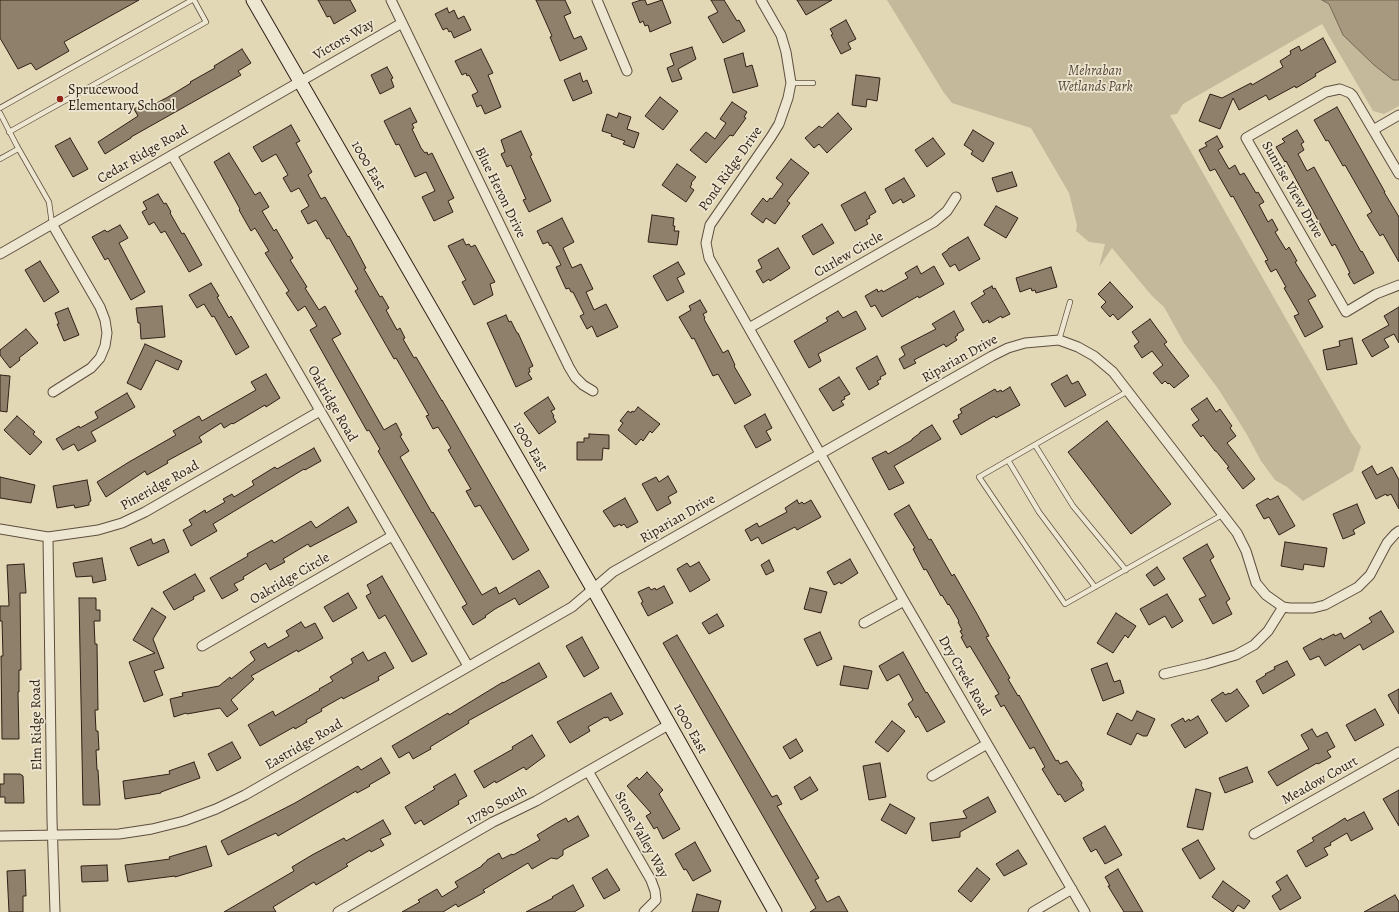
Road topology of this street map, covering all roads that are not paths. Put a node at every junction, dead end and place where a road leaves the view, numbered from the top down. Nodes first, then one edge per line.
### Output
1 (193, 0) edge
2 (253, 0) edge
3 (391, 0) edge
4 (597, 0) edge
5 (761, 0) edge
6 (402, 23) junction
7 (627, 71) dead end
8 (300, 81) junction
9 (791, 83) junction
10 (813, 83) dead end
11 (0, 108) edge
12 (0, 113) edge
13 (1399, 115) edge
14 (1373, 130) junction
15 (10, 132) junction
16 (18, 149) junction
17 (172, 155) junction
18 (0, 159) edge
19 (1399, 174) edge
20 (956, 197) dead end
21 (52, 224) junction
22 (0, 254) edge
23 (1399, 285) edge
24 (1070, 302) dead end
25 (749, 328) junction
26 (1059, 340) junction
27 (593, 391) dead end
28 (1128, 391) junction
29 (53, 392) dead end
30 (320, 410) junction
31 (1035, 445) junction
32 (820, 454) junction
33 (1008, 460) junction
34 (1222, 515) junction
35 (0, 529) edge
36 (1399, 531) edge
37 (392, 536) junction
38 (48, 537) junction
39 (1126, 570) junction
40 (1095, 587) junction
41 (593, 589) junction
42 (904, 601) junction
43 (1283, 607) junction
44 (864, 623) dead end
45 (202, 646) dead end
46 (468, 666) junction
47 (1164, 674) dead end
48 (670, 724) junction
49 (987, 744) junction
50 (1399, 752) edge
51 (588, 771) junction
52 (932, 776) dead end
53 (1254, 834) dead end
54 (0, 836) edge
55 (53, 836) junction
56 (1072, 889) junction
57 (55, 912) edge
58 (338, 912) edge
59 (644, 912) edge
60 (775, 912) edge
61 (1033, 912) edge
62 (1085, 912) edge

1 - 11 lane
1 - 15 lane
2 - 8 street, 1000 East
3 - 6 street, Blue Heron Drive
4 - 7 street
5 - 9 street, Pond Ridge Drive
6 - 8 street, Victors Way
6 - 27 street, Blue Heron Drive
8 - 17 street, Cedar Ridge Road
8 - 41 street, 1000 East
9 - 10 lane
9 - 25 street, Pond Ridge Drive
12 - 15 lane
13 - 14 street
14 - 19 street
14 - 23 street, Sunrise View Drive
15 - 16 lane
16 - 18 lane
16 - 21 lane
17 - 21 street, Cedar Ridge Road
17 - 30 street, Oakridge Road
20 - 25 street, Curlew Circle
21 - 22 street, Cedar Ridge Road
21 - 29 street
24 - 26 lane
25 - 32 street, Pond Ridge Drive
26 - 28 street, Riparian Drive
26 - 32 street, Riparian Drive
28 - 31 lane
28 - 34 street, Riparian Drive
30 - 37 street, Oakridge Road
30 - 38 street, Pineridge Road
31 - 33 lane
31 - 39 lane
32 - 41 street, Riparian Drive
32 - 42 street, Dry Creek Road
33 - 40 lane
33 - 40 lane
34 - 39 lane
34 - 43 street, Riparian Drive
35 - 38 street, Pineridge Road
36 - 43 street
37 - 45 street, Oakridge Circle
37 - 46 street, Oakridge Road
38 - 55 street, Elm Ridge Road
39 - 40 lane
41 - 46 street, Eastridge Road
41 - 48 street, 1000 East
42 - 44 street
42 - 49 street, Dry Creek Road
43 - 47 street
46 - 55 street, Eastridge Road
48 - 51 street, 11780 South
48 - 60 street, 1000 East
49 - 52 street
49 - 56 street, Dry Creek Road
50 - 53 street, Meadow Court
51 - 58 street, 11780 South
51 - 59 street, Stone Valley Way
54 - 55 street, Eastridge Road
55 - 57 street, Elm Ridge Road
56 - 61 street
56 - 62 street, Dry Creek Road

